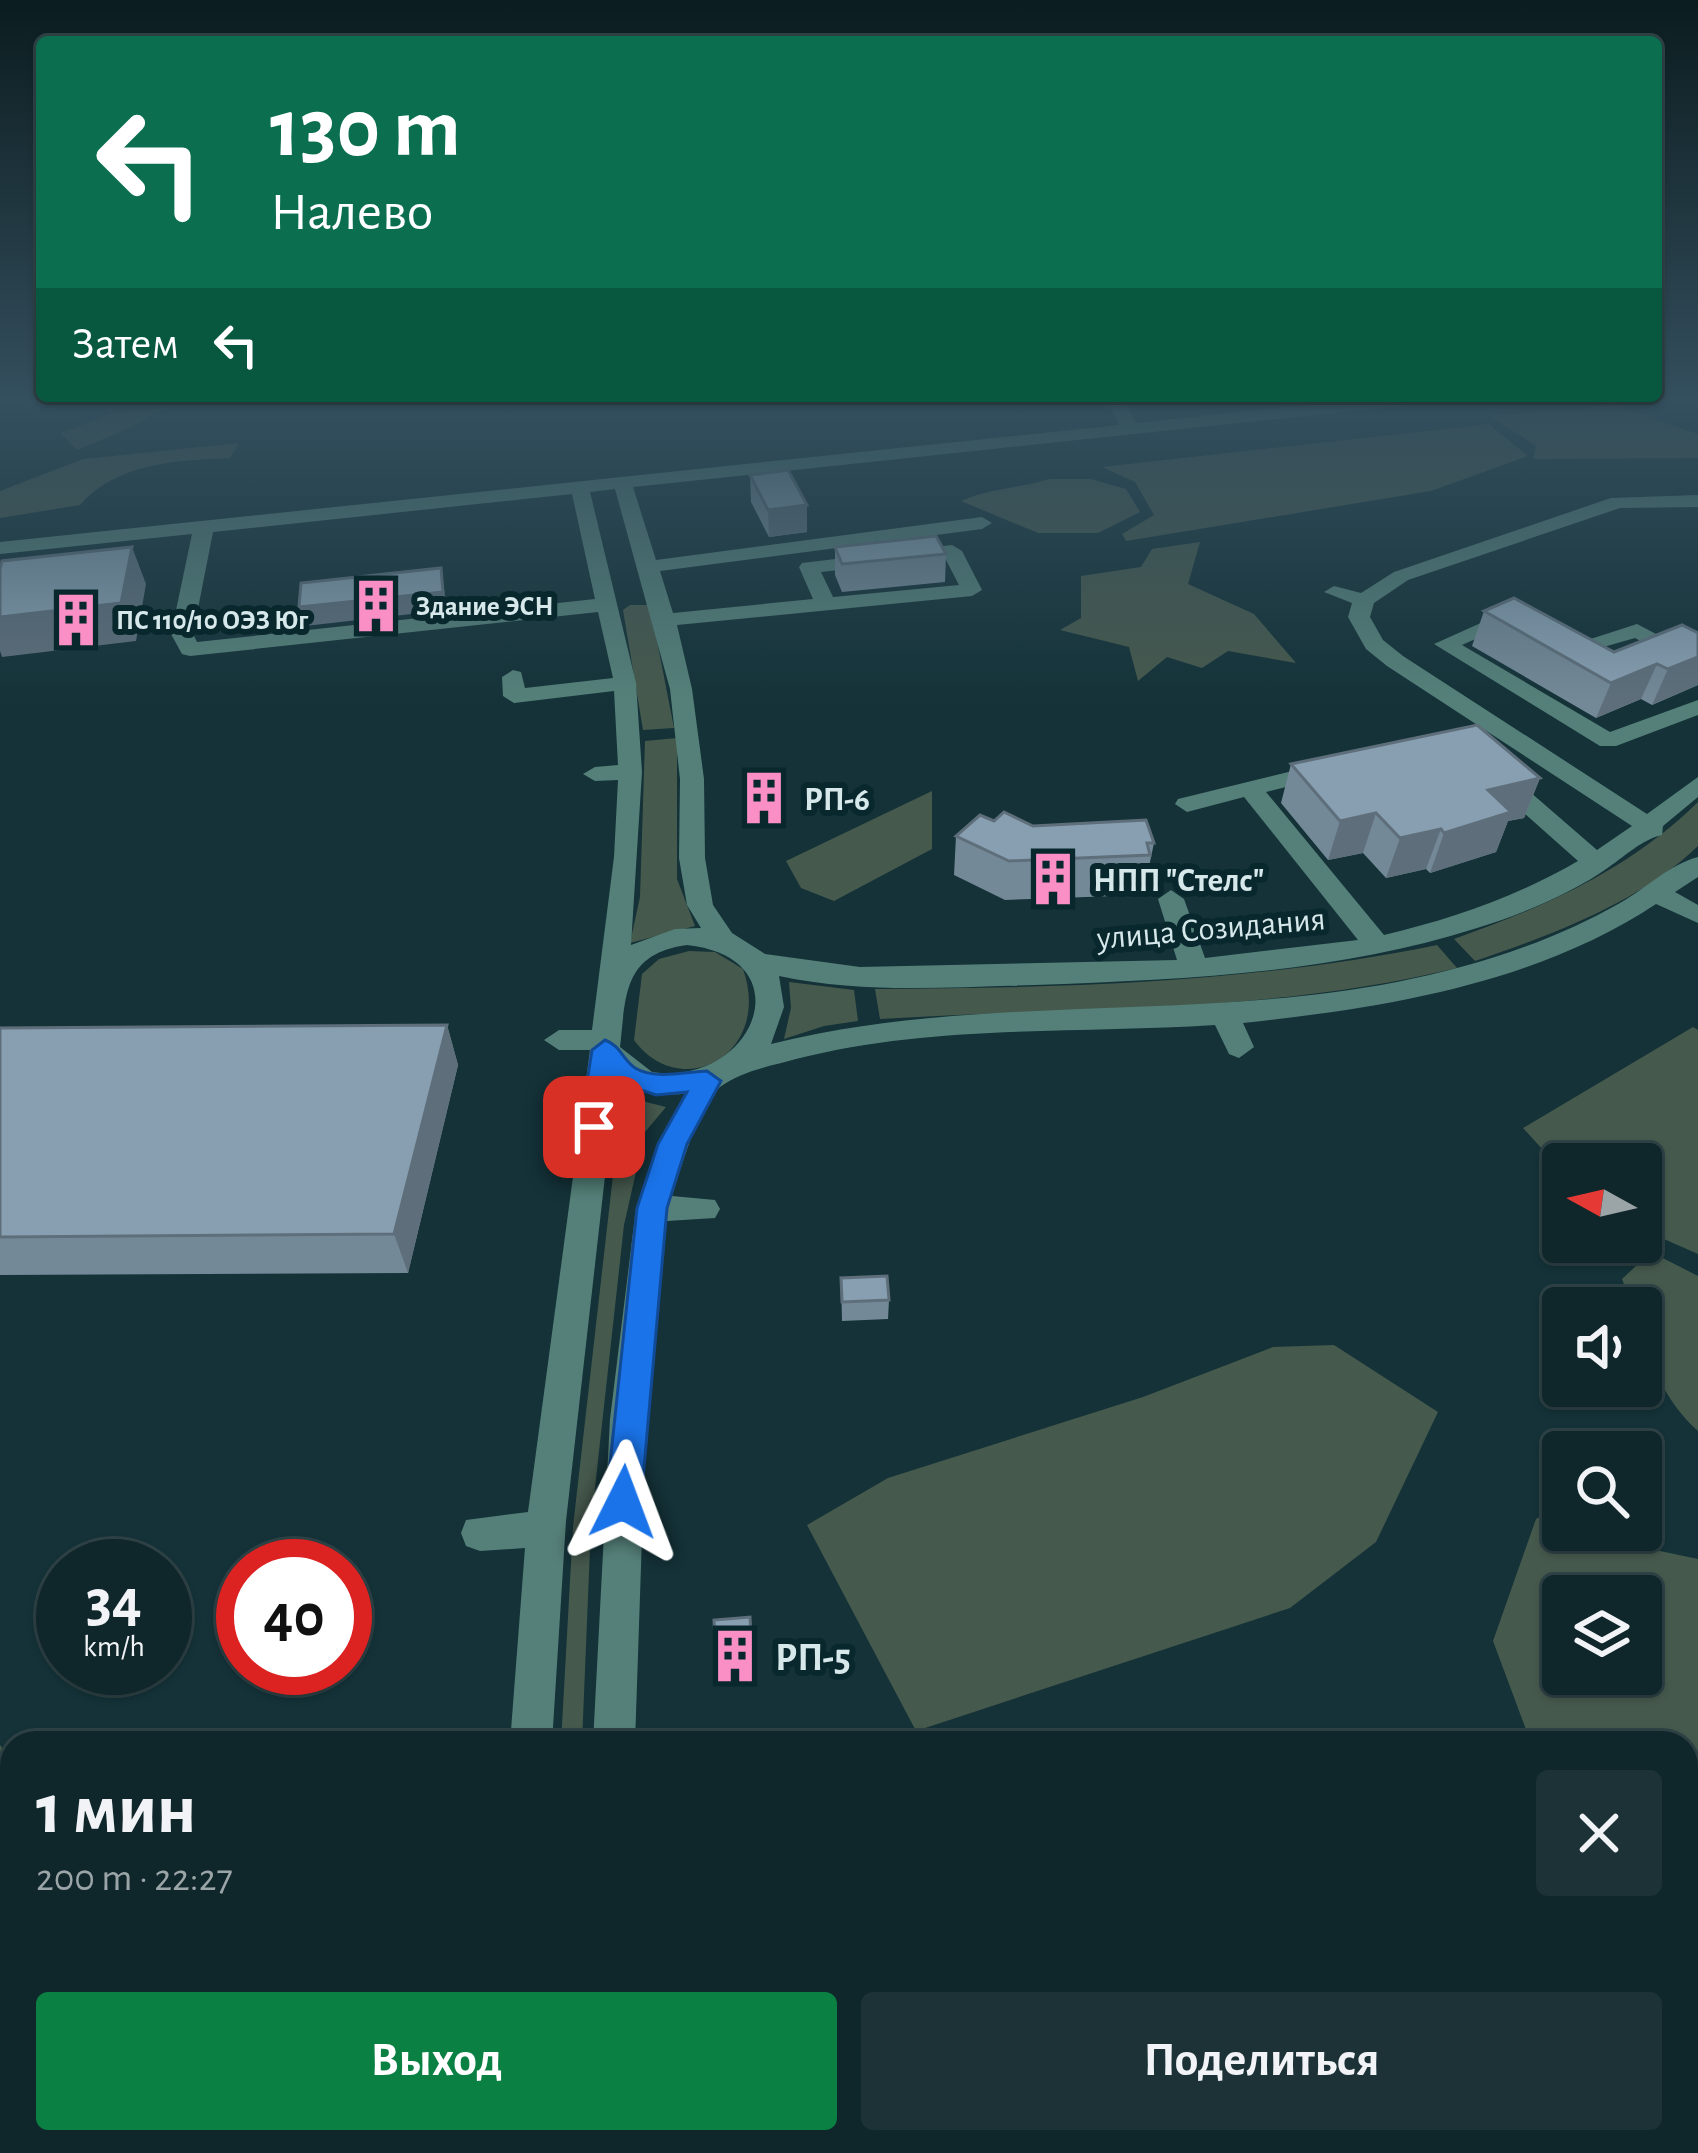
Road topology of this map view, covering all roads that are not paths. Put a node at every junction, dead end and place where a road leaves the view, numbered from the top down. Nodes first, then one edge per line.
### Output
1 (460, 500) edge
2 (583, 500) edge
3 (627, 500) edge
4 (1602, 500) edge
5 (1520, 517) dead end
6 (982, 523) dead end
7 (204, 525) junction
8 (1541, 528) junction
9 (0, 548) edge
10 (648, 570) junction
11 (606, 592) junction
12 (1334, 592) dead end
13 (1364, 600) junction
14 (826, 604) junction
15 (665, 620) junction
16 (1698, 665) edge
17 (512, 677) dead end
18 (625, 683) junction
19 (1698, 707) edge
20 (1472, 754) edge
21 (1342, 766) edge
22 (630, 772) junction
23 (596, 774) dead end
24 (1698, 784) edge
25 (1250, 788) junction
26 (1187, 804) dead end
27 (1653, 829) junction
28 (1598, 864) junction
29 (1698, 865) edge
30 (1658, 894) junction
31 (1171, 899) dead end
32 (1696, 916) edge
33 (722, 939) junction
34 (1377, 945) junction
35 (759, 962) junction
36 (1195, 971) junction
37 (612, 983) junction
38 (1226, 1016) junction
39 (559, 1040) dead end
40 (606, 1045) junction
41 (1239, 1047) dead end
42 (746, 1061) junction
43 (707, 1081) junction
44 (652, 1208) junction
45 (704, 1209) dead end
46 (546, 1529) junction
47 (480, 1533) dead end
48 (531, 1731) edge
49 (615, 1731) edge

1 - 7 street
2 - 11 street
3 - 10 street
4 - 8 street
5 - 8 street
6 - 10 street
7 - 9 street
7 - 11 street
8 - 13 street
10 - 11 street
10 - 15 street
11 - 18 street
12 - 13 street
13 - 27 street
14 - 14 street
14 - 15 street
15 - 33 street
16 - 19 street
17 - 18 street
18 - 22 street
20 - 28 street
21 - 25 street
22 - 23 street
22 - 37 street
24 - 27 street, улица Созидания
25 - 26 street
25 - 34 street
27 - 28 street, улица Созидания
28 - 34 street, улица Созидания
29 - 30 street
30 - 32 street
30 - 38 street
31 - 36 street
33 - 35 street
33 - 37 street
34 - 36 street, улица Созидания
35 - 36 street, улица Созидания
35 - 42 street
37 - 40 street
38 - 41 street
38 - 42 street
39 - 40 street
40 - 43 street
40 - 46 street
42 - 43 street
43 - 44 street
44 - 45 street
44 - 49 street
46 - 47 street
46 - 48 street

